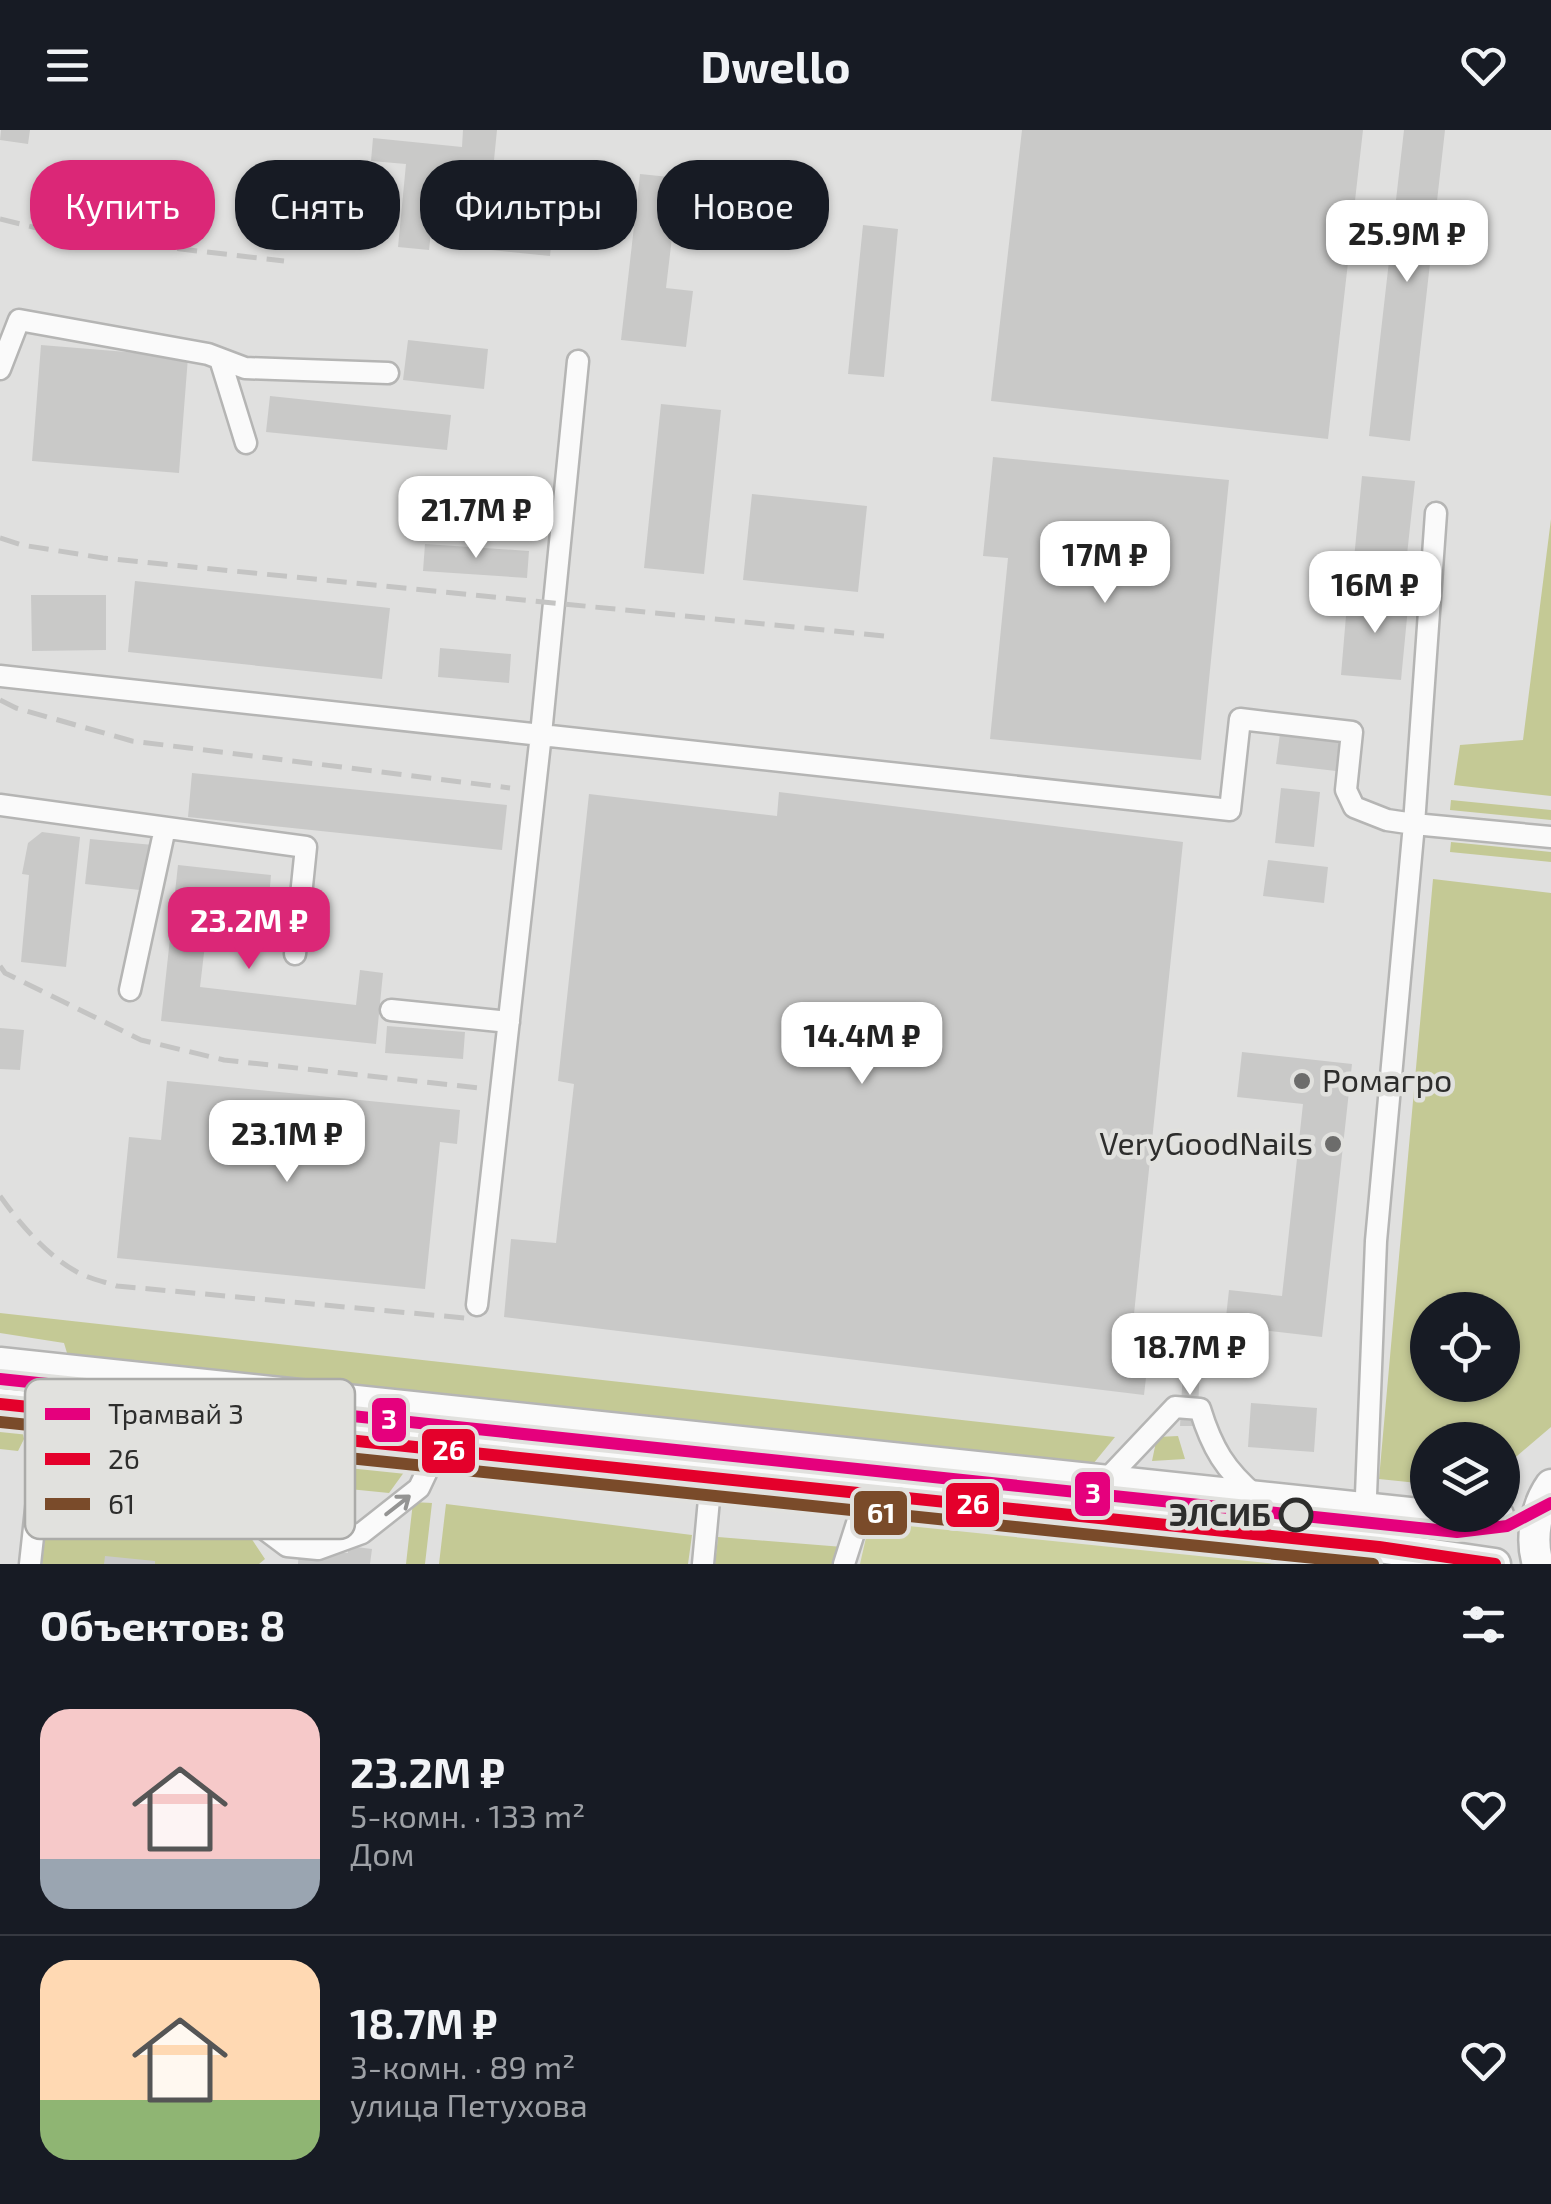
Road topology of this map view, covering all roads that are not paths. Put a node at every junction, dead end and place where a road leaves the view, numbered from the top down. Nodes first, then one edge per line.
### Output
1 (220, 358) junction
2 (578, 361) dead end
3 (0, 370) edge
4 (388, 373) dead end
5 (246, 442) dead end
6 (1436, 513) dead end
7 (0, 676) edge
8 (541, 734) junction
9 (0, 805) edge
10 (1414, 824) junction
11 (164, 828) junction
12 (1551, 837) edge
13 (296, 954) dead end
14 (130, 990) dead end
15 (390, 1010) dead end
16 (509, 1022) junction
17 (476, 1306) dead end
18 (0, 1363) edge
19 (139, 1379) edge
20 (355, 1402) edge
21 (0, 1404) edge
22 (25, 1407) edge
23 (440, 1411) junction
24 (355, 1442) edge
25 (437, 1450) junction
26 (870, 1456) junction
27 (711, 1478) junction
28 (1105, 1481) junction
29 (1548, 1489) edge
30 (866, 1495) junction
31 (1258, 1497) junction
32 (1368, 1508) junction
33 (1520, 1508) edge
34 (1410, 1513) edge
35 (355, 1536) edge
36 (33, 1539) edge
37 (278, 1539) edge
38 (346, 1539) edge
39 (1364, 1546) junction
40 (30, 1564) edge
41 (703, 1564) edge
42 (844, 1564) edge
43 (1495, 1564) edge
44 (1538, 1564) edge

1 - 3 street
1 - 4 street
1 - 5 street
2 - 8 street
6 - 10 street
7 - 8 street
8 - 10 street
8 - 16 street
9 - 11 street
10 - 12 street
10 - 32 street
11 - 13 street
11 - 14 street
15 - 16 street
16 - 17 street
18 - 19 highway
20 - 23 highway
21 - 22 highway
23 - 25 street
23 - 26 highway
24 - 25 highway
25 - 27 highway
35 -> 25 street
26 - 28 highway
26 - 30 street
27 - 30 highway
27 - 41 street
28 - 31 highway
28 - 31 street
29 - 33 highway
29 - 44 highway
30 - 39 highway
30 - 42 street
31 - 32 highway
32 - 34 highway
32 - 39 street
36 - 40 street
37 -> 38 street
39 - 43 highway

